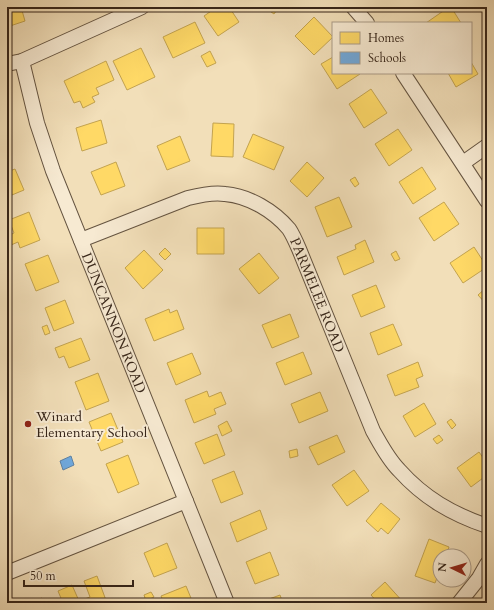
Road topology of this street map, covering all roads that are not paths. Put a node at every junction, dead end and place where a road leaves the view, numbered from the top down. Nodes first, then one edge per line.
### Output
1 (142, 7) edge
2 (353, 7) edge
3 (126, 10) edge
4 (366, 22) edge
5 (22, 60) junction
6 (7, 64) edge
7 (404, 74) edge
8 (487, 146) edge
9 (463, 163) junction
10 (487, 201) edge
11 (81, 240) junction
12 (186, 501) junction
13 (487, 526) edge
14 (487, 564) edge
15 (7, 573) edge
16 (227, 603) edge
17 (459, 603) edge

1 - 3 street
2 - 4 street
3 - 5 street
5 - 6 street
5 - 11 street, DUNCANNON ROAD
7 - 9 street
8 - 9 street
9 - 10 street
11 - 12 street, DUNCANNON ROAD
11 - 13 street, PARMELEE ROAD
12 - 15 street
12 - 16 street, DUNCANNON ROAD
14 - 17 street

